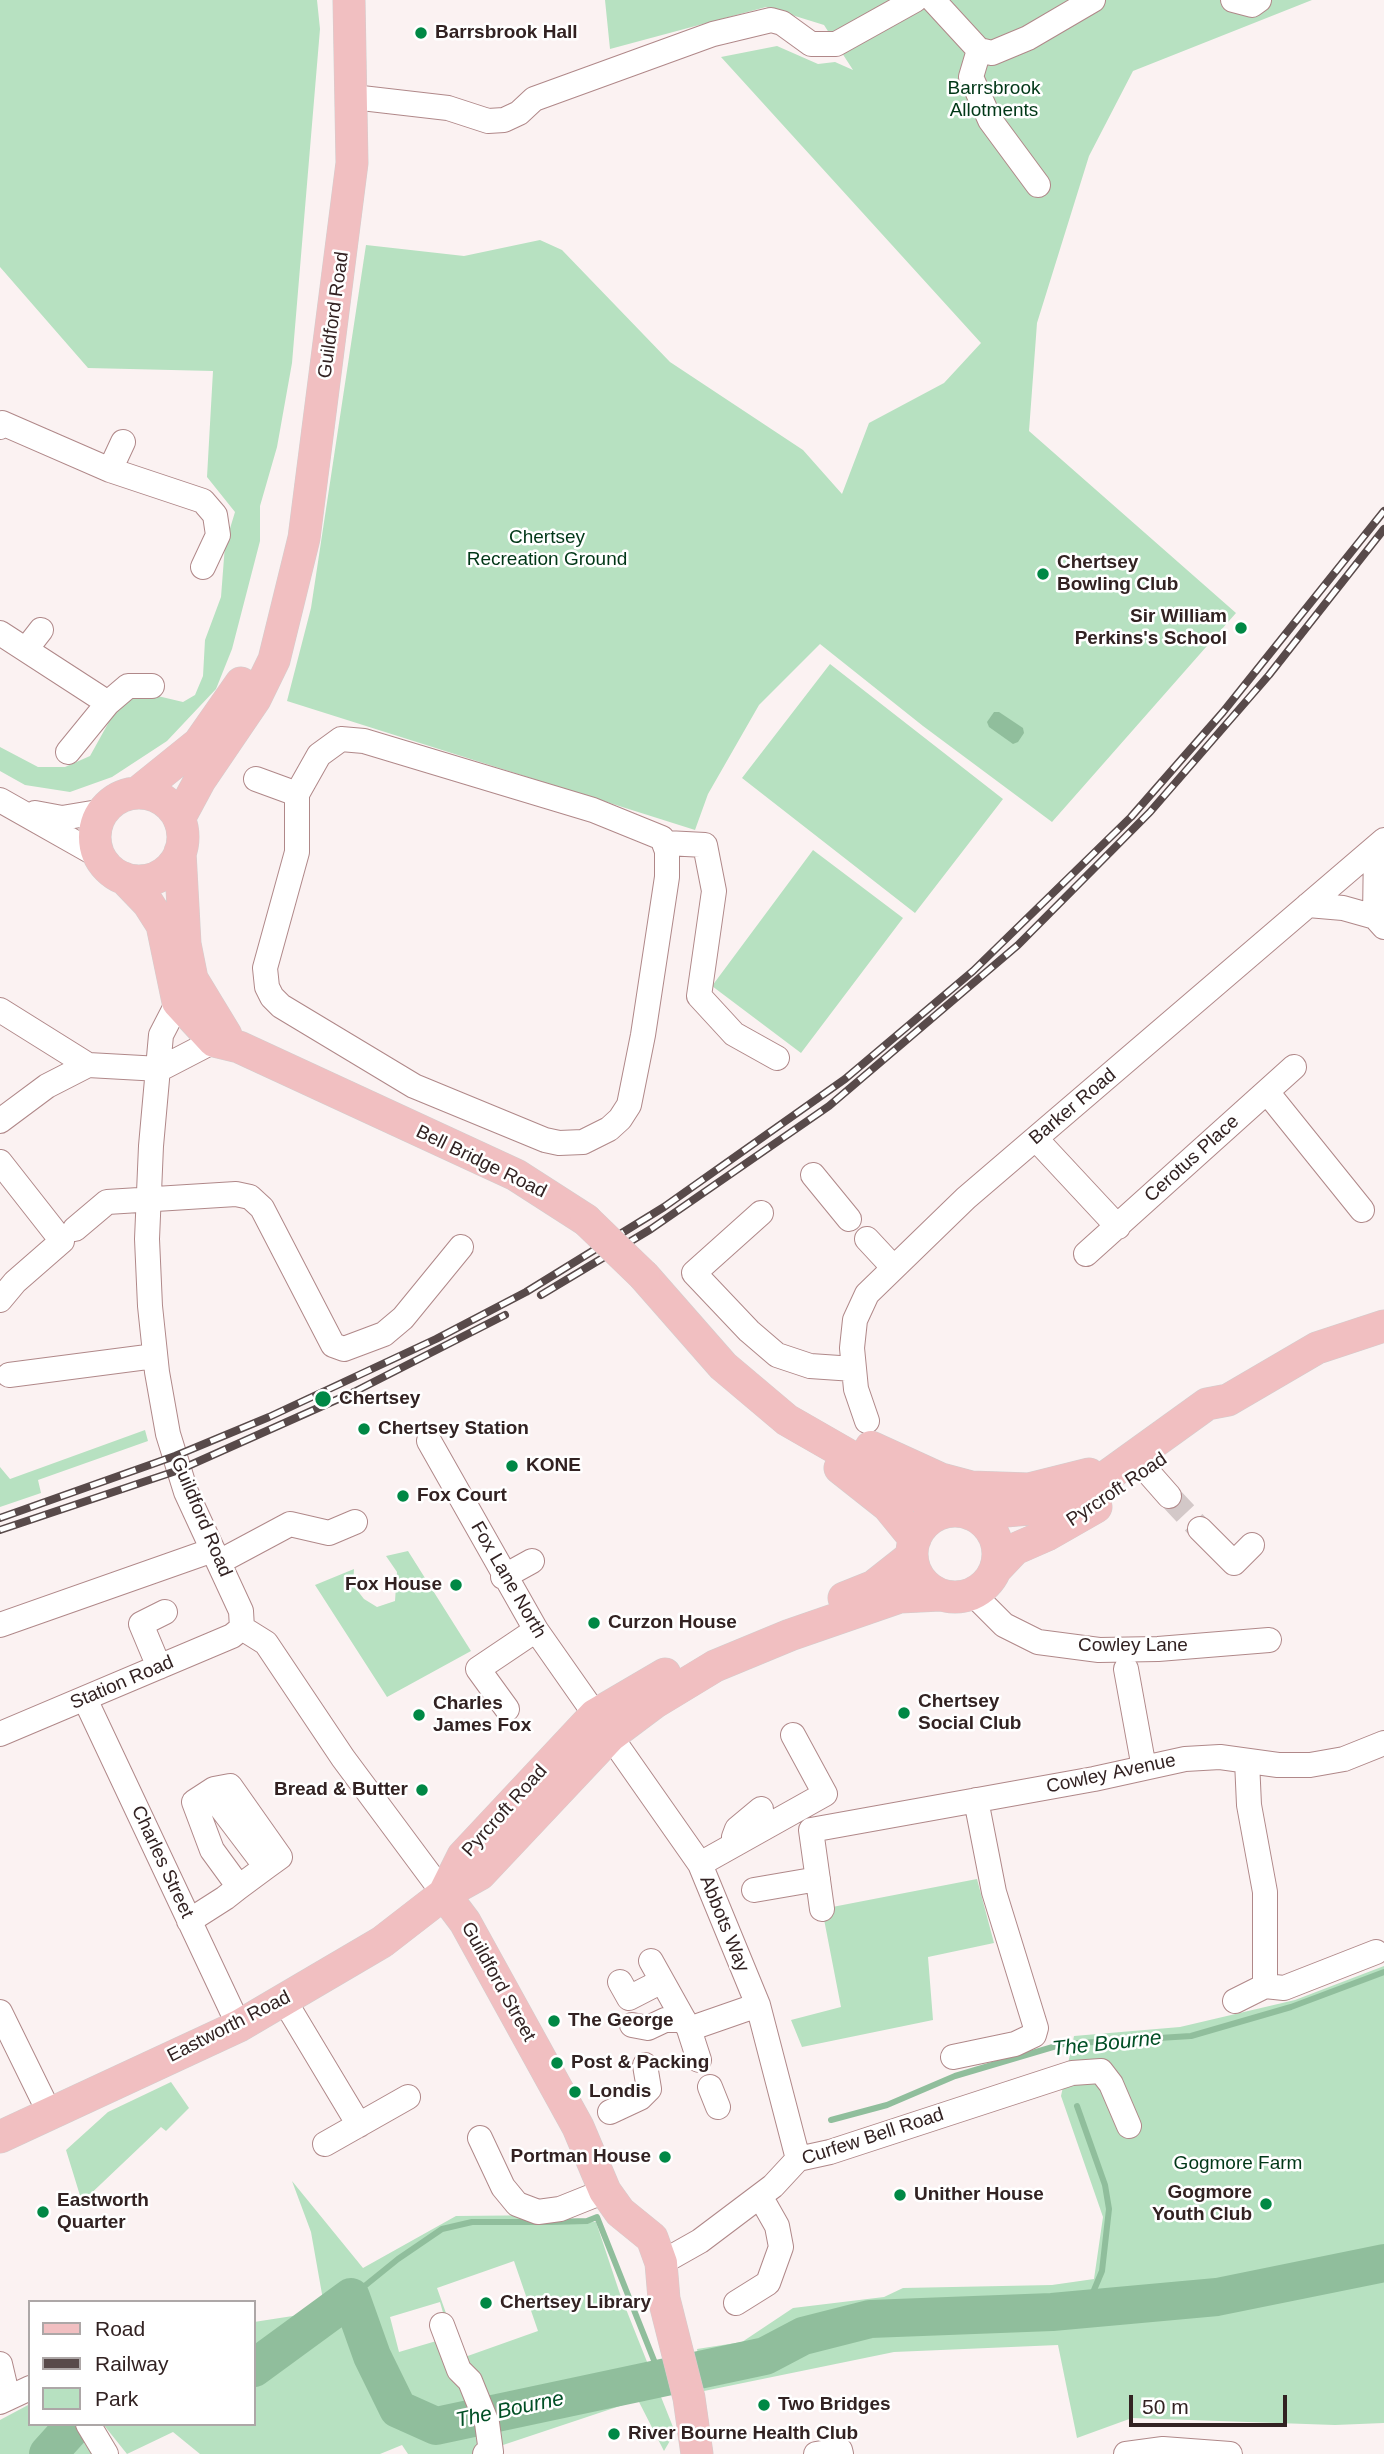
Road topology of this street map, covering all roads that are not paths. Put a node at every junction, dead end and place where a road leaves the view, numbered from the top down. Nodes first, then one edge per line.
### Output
1 (349, 0) edge
2 (915, 0) edge
3 (933, 0) edge
4 (1093, 0) edge
5 (1233, 0) edge
6 (1259, 0) edge
7 (979, 50) junction
8 (353, 97) junction
9 (1038, 185) dead end
10 (1, 424) edge
11 (123, 442) dead end
12 (110, 470) junction
13 (203, 567) dead end
14 (282, 626) junction
15 (0, 633) edge
16 (152, 685) dead end
17 (108, 703) junction
18 (68, 752) dead end
19 (256, 779) dead end
20 (137, 793) junction
21 (297, 794) junction
22 (0, 800) edge
23 (24, 811) junction
24 (104, 811) junction
25 (179, 818) junction
26 (1380, 843) edge
27 (666, 844) junction
28 (180, 852) junction
29 (99, 856) junction
30 (124, 878) junction
31 (1308, 905) junction
32 (1380, 922) edge
33 (185, 990) junction
34 (0, 1010) edge
35 (222, 1042) junction
36 (777, 1058) dead end
37 (88, 1065) junction
38 (1294, 1067) dead end
39 (160, 1069) junction
40 (1267, 1092) junction
41 (0, 1121) edge
42 (1036, 1139) junction
43 (0, 1162) edge
44 (813, 1175) dead end
45 (148, 1201) junction
46 (1362, 1210) dead end
47 (761, 1213) dead end
48 (849, 1219) dead end
49 (1118, 1227) junction
50 (75, 1229) dead end
51 (867, 1239) dead end
52 (461, 1247) dead end
53 (1086, 1254) dead end
54 (893, 1266) junction
55 (0, 1300) edge
56 (1384, 1326) edge
57 (155, 1356) junction
58 (854, 1369) junction
59 (9, 1375) dead end
60 (787, 1420) junction
61 (867, 1421) dead end
62 (429, 1441) dead end
63 (1142, 1462) junction
64 (1170, 1496) tunnel mouth
65 (962, 1513) junction
66 (355, 1522) dead end
67 (1200, 1529) tunnel mouth
68 (1252, 1545) dead end
69 (914, 1548) junction
70 (216, 1556) junction
71 (532, 1561) dead end
72 (996, 1569) junction
73 (503, 1577) junction
74 (973, 1594) junction
75 (940, 1595) junction
76 (165, 1612) dead end
77 (0, 1625) edge
78 (242, 1628) junction
79 (536, 1630) junction
80 (1269, 1640) dead end
81 (159, 1667) junction
82 (1126, 1669) dead end
83 (85, 1699) junction
84 (507, 1709) dead end
85 (602, 1726) junction
86 (0, 1734) edge
87 (793, 1735) dead end
88 (1384, 1743) edge
89 (1247, 1761) junction
90 (1144, 1768) junction
91 (976, 1800) junction
92 (216, 1801) dead end
93 (761, 1809) dead end
94 (730, 1847) junction
95 (700, 1864) junction
96 (266, 1867) junction
97 (818, 1879) junction
98 (239, 1887) junction
99 (754, 1889) dead end
100 (444, 1894) junction
101 (822, 1909) dead end
102 (189, 1921) junction
103 (1376, 1952) dead end
104 (621, 1982) dead end
105 (1265, 1986) junction
106 (284, 2000) junction
107 (1235, 2001) dead end
108 (758, 2005) junction
109 (0, 2012) edge
110 (632, 2025) dead end
111 (686, 2025) junction
112 (239, 2026) junction
113 (953, 2057) dead end
114 (699, 2060) dead end
115 (645, 2065) dead end
116 (408, 2097) dead end
117 (610, 2112) dead end
118 (50, 2114) junction
119 (359, 2125) junction
120 (1129, 2126) dead end
121 (0, 2137) edge
122 (480, 2138) dead end
123 (325, 2144) dead end
124 (798, 2159) junction
125 (605, 2191) junction
126 (760, 2196) junction
127 (661, 2263) junction
128 (736, 2303) dead end
129 (442, 2325) dead end
130 (0, 2364) edge
131 (13, 2396) edge
132 (90, 2426) edge
133 (1171, 2452) edge
134 (106, 2454) edge
135 (485, 2454) edge
136 (697, 2454) edge
137 (816, 2454) edge
138 (841, 2454) edge
139 (1126, 2454) edge
140 (1230, 2454) edge

1 - 8 main road, Guildford Road
2 - 8 street
3 - 7 street
4 - 7 street
5 - 6 street
7 - 9 street
8 - 14 main road, Guildford Road
10 - 12 street
11 - 12 street
12 - 13 street
14 - 20 main road, Guildford Road
14 - 25 main road, Guildford Road
15 - 17 street
16 - 17 street
17 - 18 street
19 - 21 street
20 - 24 main road
20 - 25 main road
21 - 27 street
21 - 27 street
22 - 23 street
23 - 24 street
23 - 29 street
24 - 29 main road
25 - 28 main road
26 - 31 street, Barker Road
26 - 32 street
27 - 36 street
28 - 30 main road
28 - 33 main road
29 - 30 main road
30 - 33 main road
31 - 32 street
31 - 42 street, Barker Road
33 - 35 main road
33 - 39 street, Guildford Road
34 - 37 street
35 - 39 street
35 - 60 main road, Bell Bridge Road, bridge
37 - 39 street
37 - 41 street
38 - 40 street, Cerotus Place
39 - 45 street, Guildford Road
40 - 46 street
40 - 49 street, Cerotus Place
42 - 49 street
42 - 54 street, Barker Road
43 - 55 street
44 - 48 street
45 - 50 street
45 - 52 street
45 - 57 street, Guildford Road
47 - 58 street
49 - 53 street, Cerotus Place
51 - 54 street
54 - 58 street, Barker Road
56 - 63 main road, Pyrcroft Road
57 - 59 street
57 - 70 street, Guildford Road
58 - 61 street, Barker Road
60 - 63 main road
60 - 65 main road, Bell Bridge Road
60 - 69 main road, Bell Bridge Road
62 - 73 street, Fox Lane North
63 - 64 street
63 - 65 main road, Pyrcroft Road
63 - 72 main road, Pyrcroft Road
65 - 69 main road
65 - 72 main road
66 - 70 street
67 - 68 street
69 - 75 main road
69 - 85 main road, Pyrcroft Road
70 - 77 street
70 - 78 street, Guildford Road
71 - 73 street
72 - 74 main road
73 - 79 street, Fox Lane North
74 - 75 main road
74 - 80 street, Cowley Lane
75 - 85 main road, Pyrcroft Road
76 - 81 street
78 - 81 street, Station Road
78 - 100 street
79 - 84 street
79 - 85 street, Fox Lane North
81 - 83 street, Station Road
82 - 90 street
83 - 86 street, Station Road
83 - 102 street, Charles Street
85 - 95 street, Abbots Way
85 - 100 main road, Pyrcroft Road
87 - 94 street
88 - 89 street, Cowley Avenue
89 - 90 street, Cowley Avenue
89 - 105 street
90 - 91 street, Cowley Avenue
91 - 97 street, Cowley Avenue
91 - 113 street
92 - 96 street
93 - 94 street
94 - 95 street
95 - 108 street, Abbots Way
96 - 98 street
96 - 98 street
97 - 99 street
97 - 101 street, Cowley Avenue
98 - 102 street
100 - 106 main road, Eastworth Road
100 - 125 main road, Guildford Street
102 - 112 street, Charles Street
103 - 105 street
104 - 111 street
105 - 107 street
106 - 112 main road, Eastworth Road
106 - 119 street
108 - 111 street
108 - 124 street, Abbots Way
109 - 118 street
110 - 111 street
111 - 114 street
112 - 118 main road, Eastworth Road
115 - 117 street
116 - 119 street
118 - 121 main road, Eastworth Road
119 - 123 street
120 - 124 street, Curfew Bell Road
122 - 125 street
124 - 126 street, Curfew Bell Road
125 - 127 main road, Guildford Street
126 - 127 street, Curfew Bell Road
126 - 128 street
127 - 136 main road, Guildford Street
129 - 135 street
130 - 131 street
132 - 134 street
133 - 139 street
133 - 140 street
137 - 138 street

